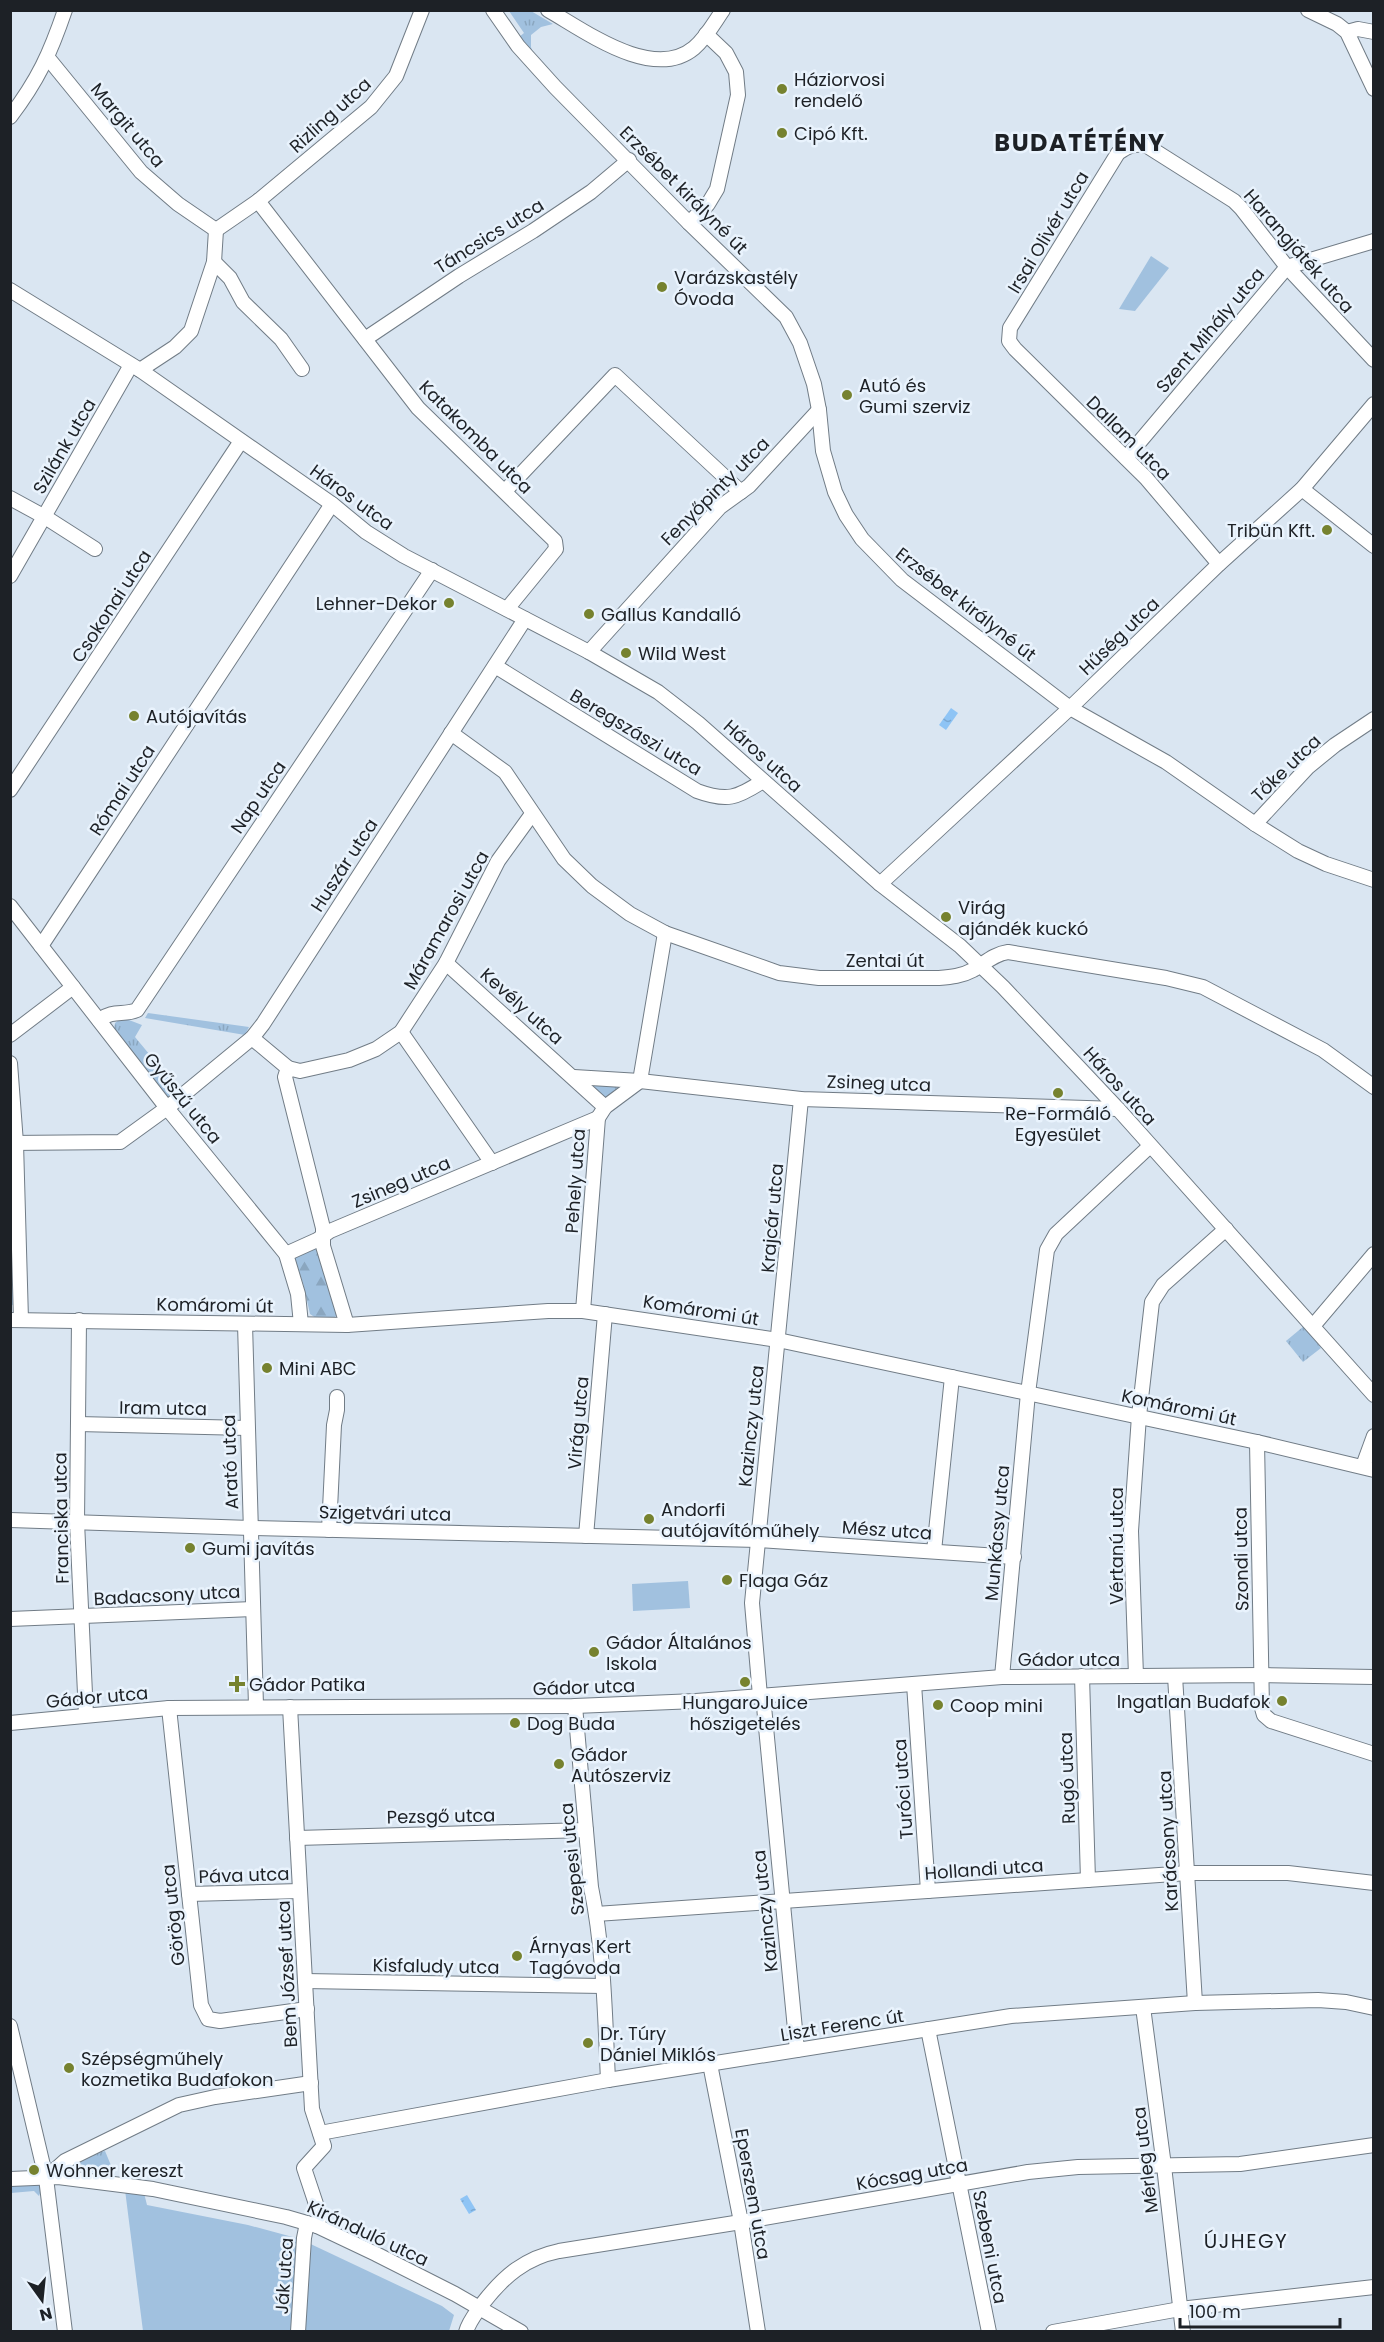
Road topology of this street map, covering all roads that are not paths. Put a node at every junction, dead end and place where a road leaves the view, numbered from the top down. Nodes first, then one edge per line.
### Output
1 (65, 10) edge
2 (422, 10) edge
3 (494, 10) edge
4 (548, 10) edge
5 (723, 10) edge
6 (1308, 10) edge
7 (1347, 32) junction
8 (1374, 32) edge
9 (706, 34) junction
10 (48, 58) junction
11 (1374, 89) edge
12 (10, 117) edge
13 (1127, 147) joint
14 (629, 160) junction
15 (258, 201) junction
16 (689, 223) junction
17 (216, 231) junction
18 (1374, 241) edge
19 (214, 262) junction
20 (1287, 267) junction
21 (10, 290) edge
22 (365, 339) junction
23 (1009, 341) joint
24 (1374, 360) edge
25 (135, 368) junction
26 (302, 369) dead end
27 (1374, 404) edge
28 (819, 410) junction
29 (241, 441) junction
30 (1126, 458) junction
31 (1302, 489) junction
32 (506, 491) junction
33 (741, 492) junction
34 (10, 498) edge
35 (332, 504) junction
36 (45, 517) junction
37 (1374, 546) edge
38 (95, 549) dead end
39 (1219, 564) junction
40 (432, 570) junction
41 (10, 576) edge
42 (507, 609) junction
43 (525, 618) junction
44 (589, 652) junction
45 (495, 666) junction
46 (1070, 708) junction
47 (1374, 719) edge
48 (451, 733) junction
49 (763, 781) junction
50 (10, 790) edge
51 (532, 814) junction
52 (1255, 824) junction
53 (1374, 880) edge
54 (880, 884) junction
55 (10, 906) edge
56 (665, 933) junction
57 (41, 946) junction
58 (446, 963) junction
59 (981, 965) junction
60 (73, 987) junction
61 (99, 1020) junction
62 (401, 1032) junction
63 (10, 1035) edge
64 (252, 1038) junction
65 (10, 1063) edge
66 (288, 1068) junction
67 (574, 1077) junction
68 (640, 1081) junction
69 (1374, 1087) edge
70 (801, 1099) junction
71 (167, 1107) junction
72 (1118, 1109) junction
73 (601, 1113) junction
74 (13, 1143) edge
75 (1150, 1146) junction
76 (492, 1163) junction
77 (1226, 1229) junction
78 (323, 1236) junction
79 (286, 1254) junction
80 (1374, 1254) edge
81 (583, 1311) junction
82 (605, 1314) junction
83 (16, 1320) edge
84 (79, 1320) junction
85 (245, 1324) junction
86 (301, 1324) junction
87 (347, 1325) junction
88 (1313, 1326) junction
89 (778, 1340) junction
90 (952, 1377) junction
91 (1028, 1393) junction
92 (1374, 1395) edge
93 (337, 1397) dead end
94 (1139, 1416) junction
95 (78, 1424) junction
96 (247, 1428) junction
97 (1374, 1436) edge
98 (1257, 1442) junction
99 (1368, 1468) edge
100 (10, 1520) edge
101 (77, 1522) junction
102 (251, 1528) junction
103 (329, 1530) junction
104 (586, 1536) junction
105 (758, 1540) junction
106 (934, 1551) junction
107 (1014, 1557) junction
108 (253, 1609) junction
109 (82, 1618) junction
110 (10, 1620) edge
111 (1262, 1675) junction
112 (1082, 1676) junction
113 (1136, 1676) junction
114 (1175, 1676) junction
115 (1002, 1677) junction
116 (1374, 1677) edge
117 (914, 1684) junction
118 (762, 1696) junction
119 (575, 1706) junction
120 (256, 1707) junction
121 (290, 1707) junction
122 (169, 1708) junction
123 (86, 1715) junction
124 (10, 1723) edge
125 (1374, 1754) edge
126 (586, 1830) junction
127 (297, 1838) junction
128 (1188, 1874) junction
129 (1088, 1880) junction
130 (1374, 1883) edge
131 (300, 1891) junction
132 (928, 1891) junction
133 (189, 1894) junction
134 (782, 1902) junction
135 (596, 1914) junction
136 (305, 1981) junction
137 (603, 1986) junction
138 (1194, 2003) junction
139 (1143, 2007) junction
140 (1374, 2008) edge
141 (307, 2009) junction
142 (10, 2026) edge
143 (928, 2029) junction
144 (797, 2050) junction
145 (710, 2064) junction
146 (609, 2080) junction
147 (310, 2083) junction
148 (320, 2133) junction
149 (1374, 2145) edge
150 (1164, 2166) junction
151 (46, 2178) junction
152 (10, 2179) edge
153 (958, 2184) junction
154 (741, 2222) junction
155 (312, 2225) junction
156 (1374, 2287) edge
157 (480, 2308) junction
158 (1180, 2309) junction
159 (65, 2331) edge
160 (298, 2331) edge
161 (466, 2331) edge
162 (520, 2331) edge
163 (758, 2331) edge
164 (989, 2331) edge
165 (1053, 2331) edge
166 (1182, 2331) edge

1 - 10 street
2 - 15 street, Rizling utca
3 - 14 street, Erzsébet királyné út
4 - 9 street
5 - 9 street
6 - 7 street
7 - 8 street
7 - 11 street
9 - 16 street
10 - 12 street
10 - 17 street, Margit utca
13 - 20 street, Harangjáték utca
13 - 23 street, Irsai Olivér utca
14 - 16 street, Erzsébet királyné út
14 - 22 street, Táncsics utca
15 - 17 street
15 - 22 street, Katakomba utca
16 - 28 street, Erzsébet királyné út
17 - 19 street
18 - 20 street, Szent Mihály utca
19 - 25 street
19 - 26 street
20 - 24 street, Harangjáték utca
20 - 30 street, Szent Mihály utca
21 - 25 street, Háros utca
22 - 32 street, Katakomba utca
23 - 30 street, Dallam utca
25 - 29 street, Háros utca
25 - 36 street, Szilánk utca
27 - 31 street, Hűség utca
28 - 33 street, Fenyőpinty utca
28 - 46 street, Erzsébet királyné út
29 - 35 street, Háros utca
29 - 50 street, Csokonai utca
30 - 39 street, Dallam utca
31 - 37 street
31 - 39 street, Hűség utca
32 - 33 street
32 - 42 street, Katakomba utca
33 - 44 street, Fenyőpinty utca
34 - 36 street
35 - 40 street, Háros utca
35 - 57 street, Római utca
36 - 38 street
36 - 41 street, Szilánk utca
39 - 46 street, Hűség utca
40 - 42 street, Háros utca
40 - 61 street, Nap utca
42 - 43 street, Háros utca
43 - 44 street, Háros utca
43 - 45 street, Huszár utca
44 - 49 street, Háros utca
45 - 48 street, Huszár utca
45 - 49 street, Beregszászi utca
46 - 52 street, Erzsébet királyné út
46 - 54 street, Hűség utca
47 - 52 street, Tőke utca
48 - 51 street, Zentai út
48 - 64 street, Huszár utca
49 - 54 street, Háros utca
51 - 56 street, Zentai út
51 - 58 street, Máramarosi utca
52 - 53 street, Erzsébet királyné út
54 - 59 street, Háros utca
55 - 57 street, Gyűszű utca
56 - 59 street, Zentai út
56 - 68 street
57 - 60 street, Gyűszű utca
58 - 62 street, Máramarosi utca
58 - 67 street, Kevély utca
59 - 69 street, Zentai út
59 - 72 street, Háros utca
60 - 61 street, Gyűszű utca
60 - 63 street
61 - 71 street, Gyűszű utca
62 - 66 street, Máramarosi utca
62 - 76 street
64 - 66 street
64 - 71 street, Huszár utca
65 - 74 street
66 - 78 street
67 - 68 street
67 - 73 street, Kevély utca
68 - 70 street, Zsineg utca
68 - 73 street
70 - 72 street, Zsineg utca
70 - 89 street, Krajcár utca
71 - 74 street, Huszár utca
71 - 79 street, Gyűszű utca
72 - 75 street, Háros utca
73 - 76 street, Zsineg utca
73 - 81 street, Pehely utca
74 - 83 street
75 - 77 street, Háros utca
75 - 91 street, Munkácsy utca
76 - 78 street, Zsineg utca
77 - 88 street, Háros utca
77 - 94 street, Vértanú utca
78 - 79 street, Zsineg utca
78 - 87 street
79 - 86 street, Gyűszű utca
80 - 88 street
81 - 82 street, Komáromi út
81 - 87 street, Komáromi út
82 - 89 street, Komáromi út
82 - 104 street, Virág utca
83 - 84 street, Komáromi út
84 - 85 street, Komáromi út
84 - 95 street, Franciska utca
85 - 86 street, Komáromi út
85 - 96 street, Arató utca
86 - 87 street, Komáromi út
88 - 92 street, Háros utca
89 - 90 street, Komáromi út
89 - 105 street, Kazinczy utca
90 - 91 street, Komáromi út
90 - 106 street
91 - 94 street, Komáromi út
91 - 107 street, Munkácsy utca
93 - 103 street
94 - 98 street, Komáromi út
94 - 113 street, Vértanú utca
95 - 96 street, Iram utca
95 - 101 street, Franciska utca
96 - 102 street, Arató utca
97 - 99 street
98 - 99 street, Komáromi út
98 - 111 street, Szondi utca
100 - 101 street, Szigetvári utca
101 - 102 street, Szigetvári utca
101 - 109 street, Franciska utca
102 - 103 street, Szigetvári utca
102 - 108 street, Arató utca
103 - 104 street, Szigetvári utca
104 - 105 street, Szigetvári utca
105 - 106 street, Mész utca
105 - 118 street, Kazinczy utca
106 - 107 street, Mész utca
107 - 115 street, Munkácsy utca
108 - 109 street, Badacsony utca
108 - 120 street, Arató utca
109 - 110 street, Badacsony utca
109 - 123 street, Franciska utca
111 - 114 street, Gádor utca
111 - 116 street, Gádor utca
111 - 125 street, Szondi utca
112 - 113 street, Gádor utca
112 - 115 street, Gádor utca
112 - 129 street, Rugó utca
113 - 114 street, Gádor utca
114 - 128 street, Karácsony utca
115 - 117 street, Gádor utca
117 - 118 street, Gádor utca
117 - 132 street, Turóci utca
118 - 119 street, Gádor utca
118 - 134 street, Kazinczy utca
119 - 121 street, Gádor utca
119 - 126 street, Szepesi utca
120 - 121 street, Gádor utca
120 - 122 street, Gádor utca
121 - 127 street, Bem József utca
122 - 123 street, Gádor utca
122 - 133 street, Görög utca
123 - 124 street, Gádor utca
126 - 127 street, Pezsgő utca
126 - 135 street, Szepesi utca
127 - 131 street, Bem József utca
128 - 129 street, Hollandi utca
128 - 130 street, Hollandi utca
128 - 138 street, Karácsony utca
129 - 132 street, Hollandi utca
131 - 133 street, Páva utca
131 - 136 street, Bem József utca
132 - 134 street, Hollandi utca
133 - 141 street, Görög utca
134 - 135 street, Hollandi utca
134 - 144 street, Kazinczy utca
135 - 137 street, Szepesi utca
136 - 137 street, Kisfaludy utca
136 - 141 street, Bem József utca
137 - 146 street, Szepesi utca
138 - 139 street, Liszt Ferenc út
138 - 140 street, Liszt Ferenc út
139 - 143 street, Liszt Ferenc út
139 - 150 street, Mérleg utca
141 - 147 street, Bem József utca
142 - 151 street
143 - 144 street, Liszt Ferenc út
143 - 153 street, Szebeni utca
144 - 145 street, Liszt Ferenc út
145 - 146 street, Liszt Ferenc út
145 - 154 street, Eperszem utca
146 - 148 street, Liszt Ferenc út
147 - 148 street, Bem József utca
147 - 151 street
148 - 155 street
149 - 150 street, Kócsag utca
150 - 153 street, Kócsag utca
150 - 158 street, Mérleg utca
151 - 152 street, Kiránduló utca
151 - 155 street, Kiránduló utca
151 - 159 street
153 - 154 street, Kócsag utca
153 - 164 street, Szebeni utca
154 - 157 street, Kócsag utca
154 - 163 street, Eperszem utca
155 - 157 street, Kiránduló utca
155 - 160 street, Ják utca
156 - 158 street
157 - 161 street, Kócsag utca
157 - 162 street, Kiránduló utca
158 - 165 street
158 - 166 street, Mérleg utca

